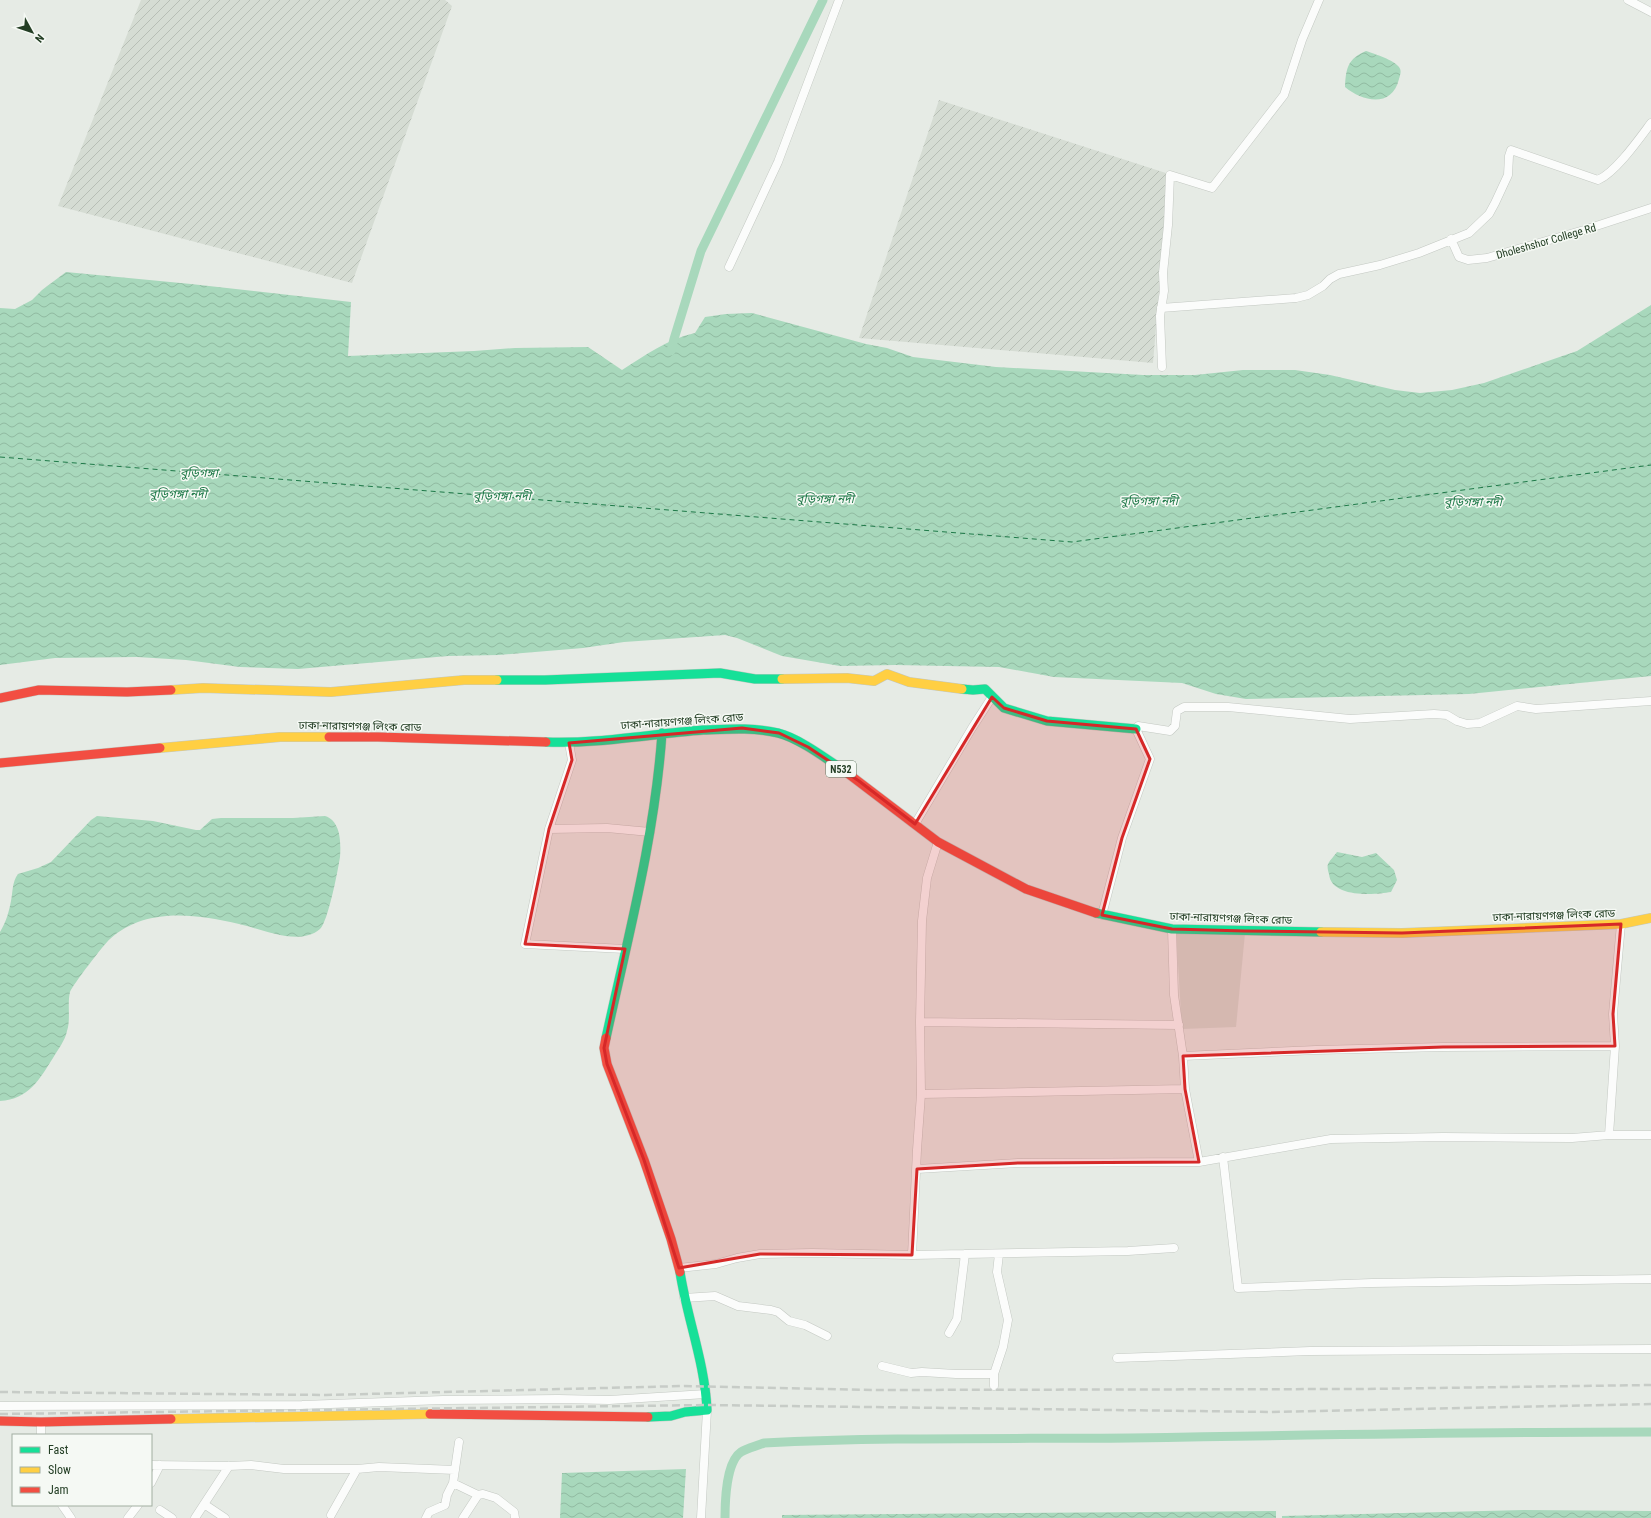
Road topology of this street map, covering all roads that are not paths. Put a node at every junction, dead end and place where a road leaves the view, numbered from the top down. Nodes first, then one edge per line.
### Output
1 (839, 0) edge
2 (1318, 0) edge
3 (1628, 0) edge
4 (1651, 12) edge
5 (1651, 123) edge
6 (1651, 208) edge
7 (1451, 240) junction
8 (729, 267) dead end
9 (1161, 308) junction
10 (1162, 368) dead end
11 (992, 697) junction
12 (0, 698) edge
13 (1651, 701) edge
14 (1136, 729) junction
15 (662, 733) junction
16 (569, 743) junction
17 (0, 763) edge
18 (915, 824) junction
19 (549, 829) junction
20 (650, 832) junction
21 (938, 842) junction
22 (1102, 915) junction
23 (1651, 918) edge
24 (1621, 924) junction
25 (1172, 929) junction
26 (625, 949) junction
27 (920, 1022) junction
28 (1179, 1025) junction
29 (1615, 1046) junction
30 (1183, 1056) junction
31 (1185, 1089) junction
32 (921, 1094) junction
33 (1609, 1135) junction
34 (1651, 1135) edge
35 (1223, 1157) junction
36 (1199, 1162) junction
37 (917, 1169) junction
38 (1174, 1248) dead end
39 (965, 1254) junction
40 (998, 1254) junction
41 (912, 1255) junction
42 (679, 1268) junction
43 (1651, 1279) edge
44 (684, 1298) junction
45 (949, 1333) dead end
46 (827, 1336) dead end
47 (1651, 1349) edge
48 (1117, 1358) dead end
49 (882, 1366) dead end
50 (994, 1374) junction
51 (994, 1386) dead end
52 (706, 1394) junction
53 (0, 1406) edge
54 (708, 1410) junction
55 (0, 1421) edge
56 (41, 1422) junction
57 (41, 1434) edge
58 (458, 1442) dead end
59 (152, 1465) edge
60 (160, 1465) junction
61 (229, 1466) junction
62 (357, 1469) junction
63 (455, 1470) junction
64 (152, 1481) edge
65 (453, 1483) junction
66 (478, 1495) junction
67 (204, 1504) junction
68 (63, 1506) edge
69 (137, 1506) edge
70 (160, 1510) dead end
71 (330, 1515) dead end
72 (71, 1518) edge
73 (128, 1518) edge
74 (172, 1518) edge
75 (195, 1518) edge
76 (225, 1518) edge
77 (426, 1518) edge
78 (463, 1518) edge
79 (515, 1518) edge
80 (701, 1518) edge

1 - 8 street
2 - 9 street
3 - 4 street
5 - 7 street
6 - 7 street, Dholeshshor College Rd
7 - 9 street
9 - 10 street
11 - 12 main road
11 - 14 main road
11 - 18 street
13 - 14 street
14 - 22 street
15 - 16 main road, ঢাকা-নারায়ণগঞ্জ লিংক রোড / N532
15 - 18 main road, ঢাকা-নারায়ণগঞ্জ লিংক রোড / N532
15 - 20 main road
16 - 17 main road, ঢাকা-নারায়ণগঞ্জ লিংক রোড / N532
16 - 19 street
18 - 21 main road, ঢাকা-নারায়ণগঞ্জ লিংক রোড / N532
19 - 20 street
19 - 26 street
20 - 26 main road
21 - 22 main road, ঢাকা-নারায়ণগঞ্জ লিংক রোড / N532
21 - 27 street
22 - 25 main road, ঢাকা-নারায়ণগঞ্জ লিংক রোড / N532
23 - 24 main road, ঢাকা-নারায়ণগঞ্জ লিংক রোড / N532
24 - 25 main road, ঢাকা-নারায়ণগঞ্জ লিংক রোড / N532
24 - 29 street
25 - 28 street
26 - 42 main road
27 - 28 street
27 - 32 street
28 - 30 street
29 - 30 street
29 - 33 street
30 - 31 street
31 - 32 street
31 - 36 street
32 - 37 street
33 - 34 street
33 - 35 street
35 - 36 street
35 - 43 street
36 - 37 street
37 - 41 street
38 - 40 street
39 - 40 street
39 - 41 street
39 - 45 street
40 - 50 street
41 - 42 street
42 - 44 main road
44 - 46 street
44 - 52 main road
47 - 48 street
49 - 50 street
50 - 51 street
52 - 53 street
52 - 54 main road
54 - 56 main road
54 - 80 street
55 - 56 main road
56 - 57 street
58 - 63 street
59 - 60 street
60 - 61 street
60 - 64 street
61 - 62 street
61 - 67 street
62 - 63 street
62 - 71 street
63 - 65 street
65 - 66 street
65 - 77 street
66 - 78 street
66 - 79 street
67 - 75 street
67 - 76 street
68 - 72 street
69 - 73 street
70 - 74 street

